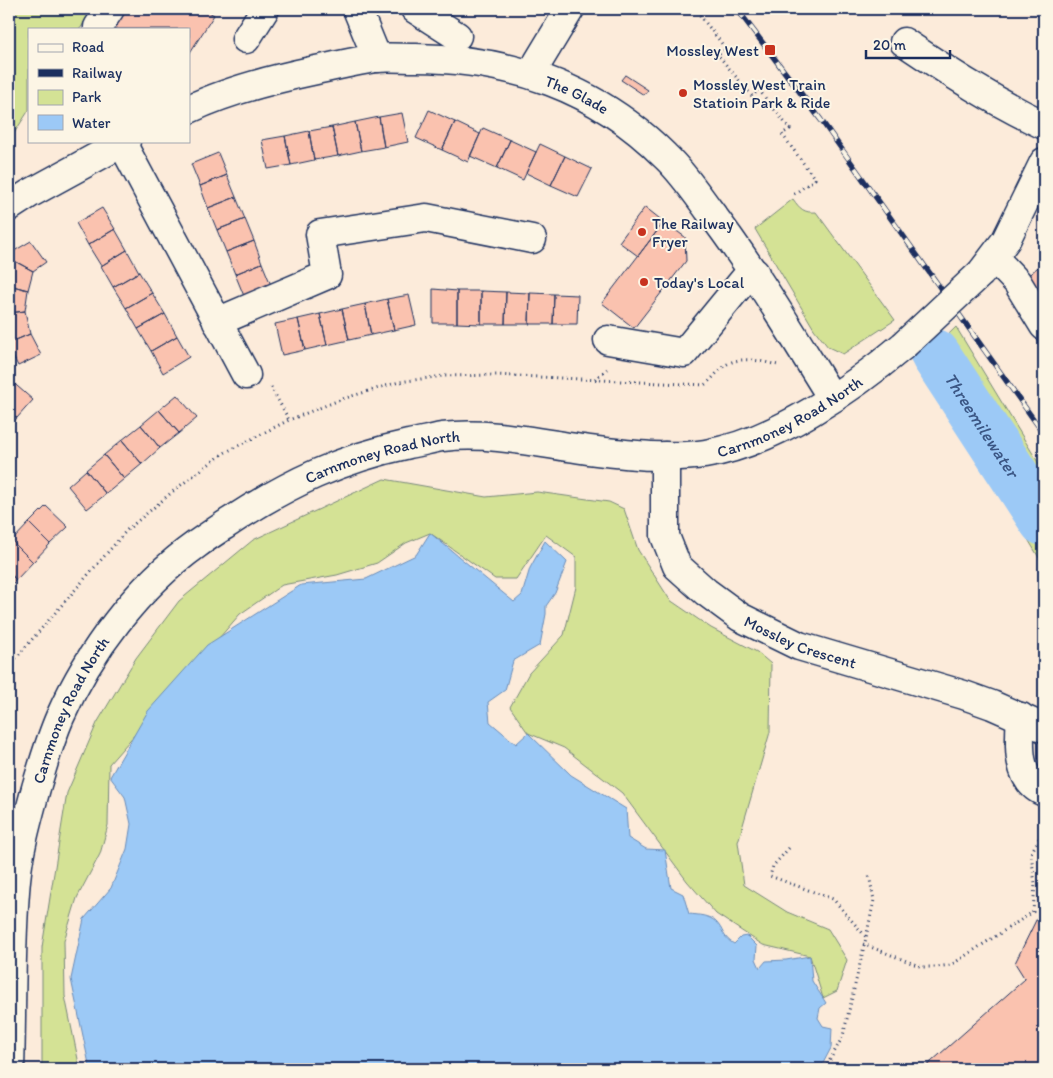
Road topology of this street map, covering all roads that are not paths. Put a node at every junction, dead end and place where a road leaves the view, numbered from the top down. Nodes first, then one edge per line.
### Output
1 (265, 9) edge
2 (357, 9) edge
3 (416, 9) edge
4 (570, 9) edge
5 (457, 36) dead end
6 (246, 40) dead end
7 (904, 42) dead end
8 (376, 58) junction
9 (537, 76) junction
10 (190, 109) edge
11 (1044, 125) edge
12 (124, 142) edge
13 (1044, 162) edge
14 (9, 207) edge
15 (532, 239) dead end
16 (987, 265) junction
17 (755, 273) junction
18 (217, 322) junction
19 (1044, 326) edge
20 (608, 340) dead end
21 (246, 375) dead end
22 (832, 398) junction
23 (665, 456) junction
24 (1033, 722) edge
25 (1044, 792) edge
26 (10, 1069) edge

1 - 6 street
2 - 8 street
3 - 5 street
4 - 9 street
7 - 11 street
8 - 9 street, The Glade
8 - 10 street, The Glade
9 - 17 street, The Glade
12 - 14 street
12 - 18 street
13 - 16 street, Carnmoney Road North
15 - 18 street
16 - 19 street
16 - 22 street, Carnmoney Road North, bridge
17 - 20 street
17 - 22 street, The Glade
18 - 21 street
22 - 23 street, Carnmoney Road North
23 - 24 street, Mossley Crescent
23 - 26 street, Carnmoney Road North
24 - 25 street

